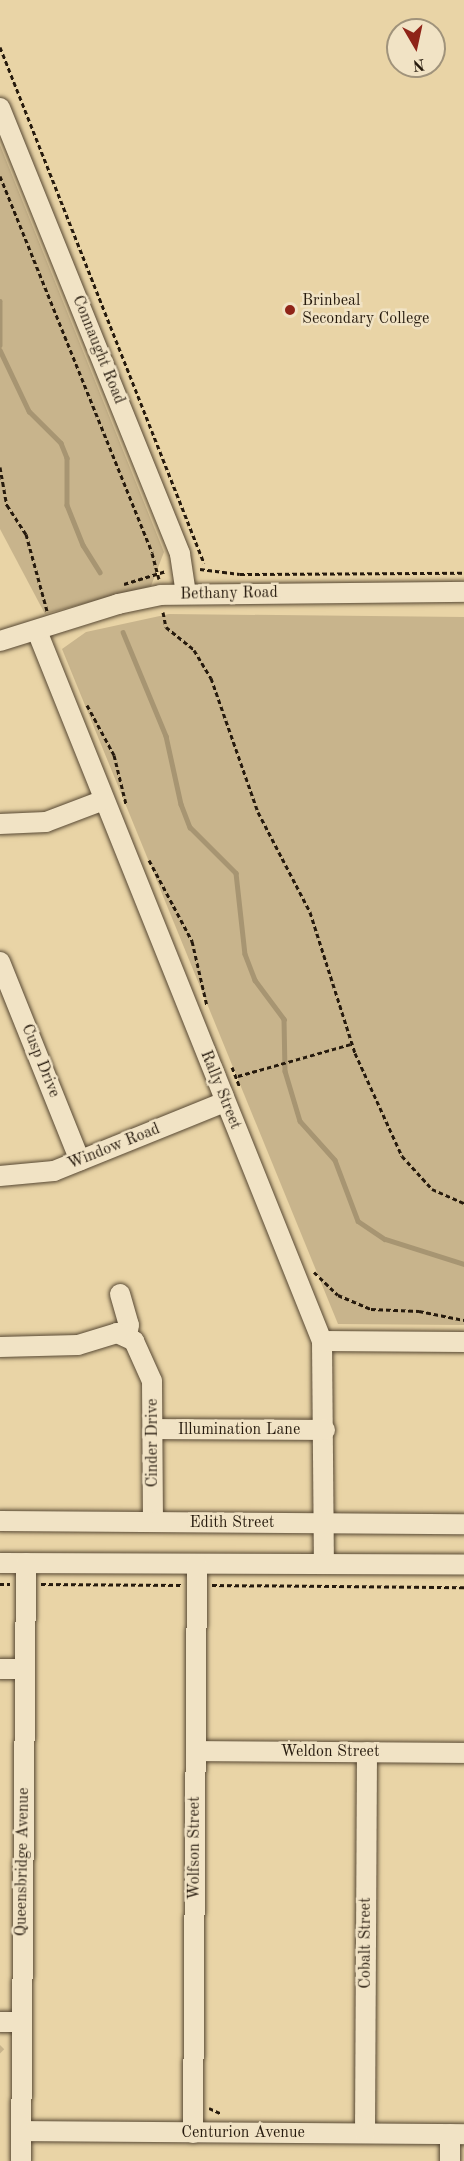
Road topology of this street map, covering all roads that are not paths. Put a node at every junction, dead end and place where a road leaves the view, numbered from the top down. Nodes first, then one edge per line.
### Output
1 (0, 108) edge
2 (464, 592) edge
3 (186, 594) junction
4 (45, 628) junction
5 (0, 641) edge
6 (104, 800) junction
7 (0, 824) edge
8 (0, 962) edge
9 (233, 1100) junction
10 (80, 1161) junction
11 (0, 1176) edge
12 (120, 1294) dead end
13 (127, 1335) junction
14 (322, 1341) junction
15 (464, 1342) edge
16 (0, 1347) edge
17 (153, 1429) junction
18 (325, 1430) junction
19 (0, 1521) edge
20 (153, 1522) junction
21 (325, 1523) junction
22 (464, 1524) edge
23 (0, 1563) edge
24 (26, 1563) junction
25 (197, 1564) junction
26 (324, 1564) junction
27 (464, 1565) edge
28 (0, 1669) edge
29 (25, 1669) junction
30 (196, 1751) junction
31 (368, 1752) junction
32 (464, 1753) edge
33 (0, 2022) edge
34 (22, 2022) junction
35 (21, 2131) junction
36 (193, 2133) junction
37 (365, 2133) junction
38 (457, 2134) edge
39 (21, 2161) edge
40 (450, 2161) edge

1 - 3 street, Connaught Road
2 - 3 street, Bethany Road
3 - 4 street, Bethany Road
4 - 5 street, Bethany Road
4 - 6 street, Rally Street
6 - 7 street
6 - 9 street, Rally Street
8 - 10 street, Cusp Drive
9 - 10 street, Window Road
9 - 14 street, Rally Street
10 - 11 street, Window Road
12 - 13 street, Cinder Drive
13 - 16 street
13 - 17 street, Cinder Drive
14 - 15 street
14 - 18 street, Rally Street
17 - 18 street, Illumination Lane
17 - 20 street, Cinder Drive
18 - 21 street, Rally Street
19 - 20 street, Edith Street
20 - 21 street, Edith Street
21 - 22 street, Edith Street
21 - 26 street, Rally Street
23 - 24 street
24 - 25 street
24 - 29 street, Queensbridge Avenue
25 - 26 street
25 - 30 street, Wolfson Street
26 - 27 street
28 - 29 street
29 - 34 street, Queensbridge Avenue
30 - 31 street, Weldon Street
30 - 36 street, Wolfson Street
31 - 32 street, Weldon Street
31 - 37 street, Cobalt Street
33 - 34 street
34 - 35 street, Queensbridge Avenue
35 - 36 street, Centurion Avenue
35 - 39 street, Queensbridge Avenue
36 - 37 street, Centurion Avenue
37 - 38 street, Centurion Avenue
38 - 40 street

